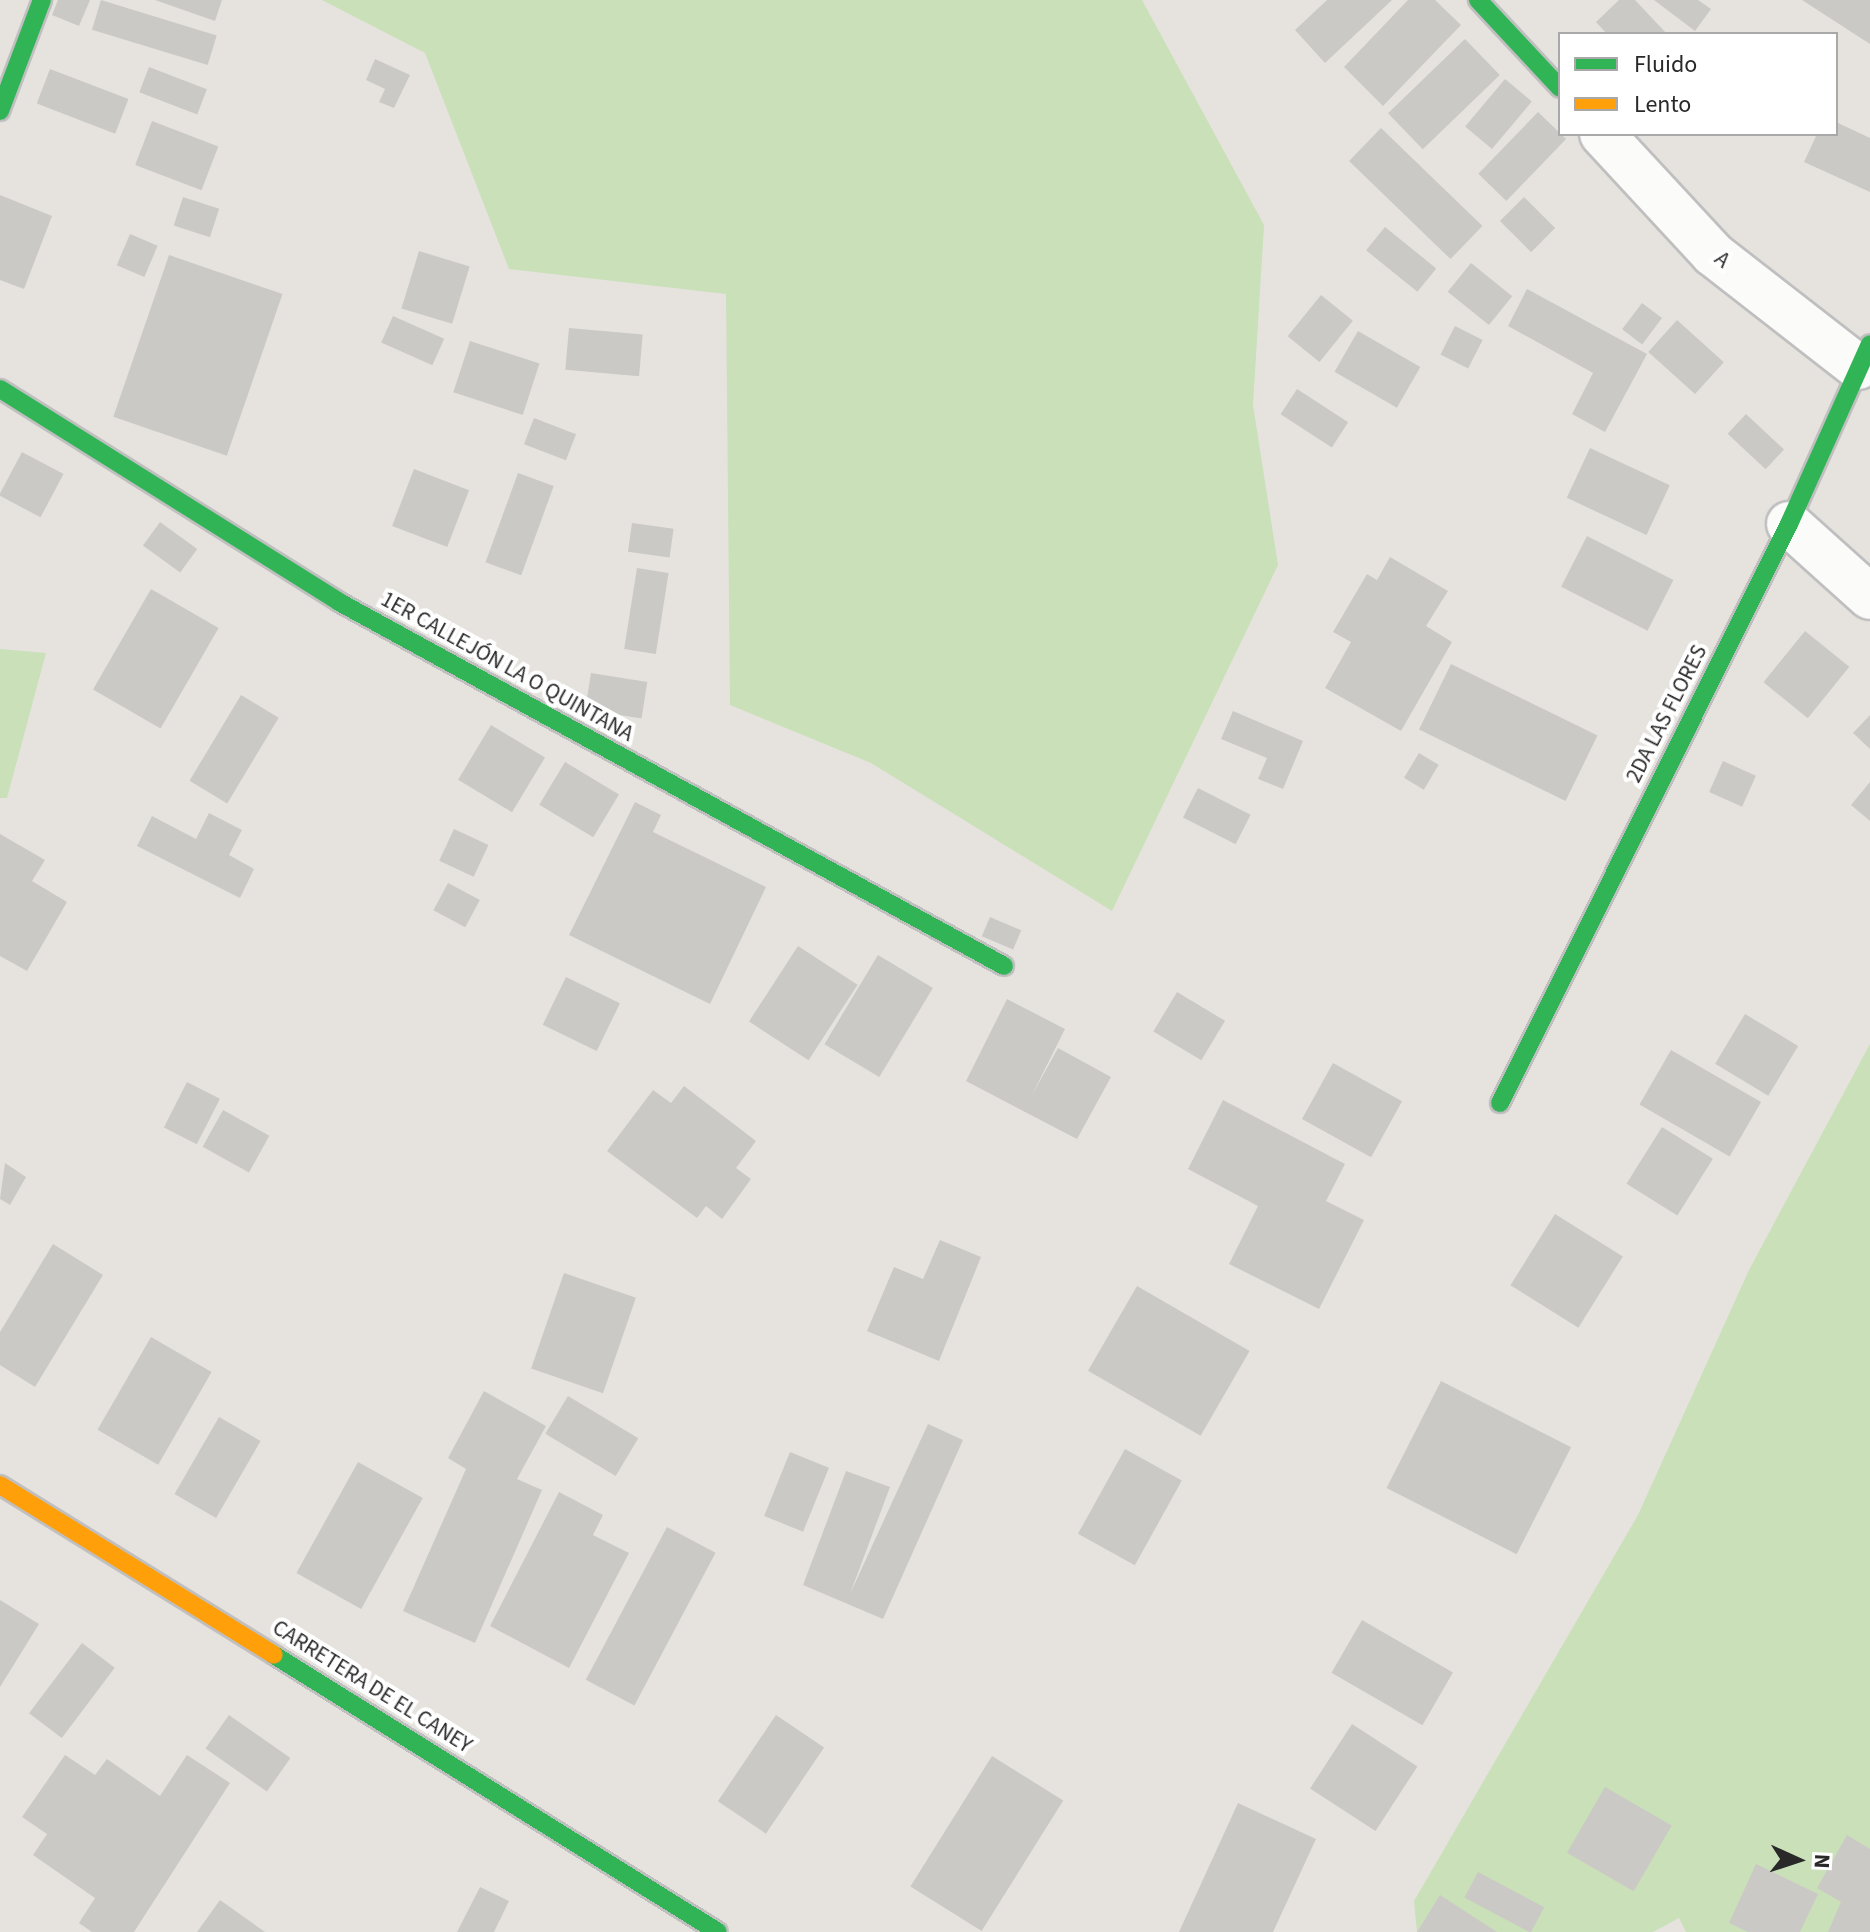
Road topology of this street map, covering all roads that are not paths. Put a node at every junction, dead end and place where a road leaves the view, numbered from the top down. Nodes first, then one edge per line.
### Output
1 (42, 0) edge
2 (1478, 0) edge
3 (1558, 86) edge
4 (0, 111) edge
5 (1604, 136) edge
6 (1864, 356) edge
7 (0, 389) edge
8 (1789, 524) junction
9 (1870, 597) edge
10 (1004, 966) dead end
11 (1500, 1103) dead end
12 (0, 1485) edge
13 (718, 1932) edge

1 - 4 street
2 - 3 street
5 - 6 street, A
6 - 8 street, 2DA LAS FLORES
7 - 10 street, 1ER CALLEJÓN LA O QUINTANA
8 - 9 street
8 - 11 street, 2DA LAS FLORES
12 - 13 street, CARRETERA DE EL CANEY

